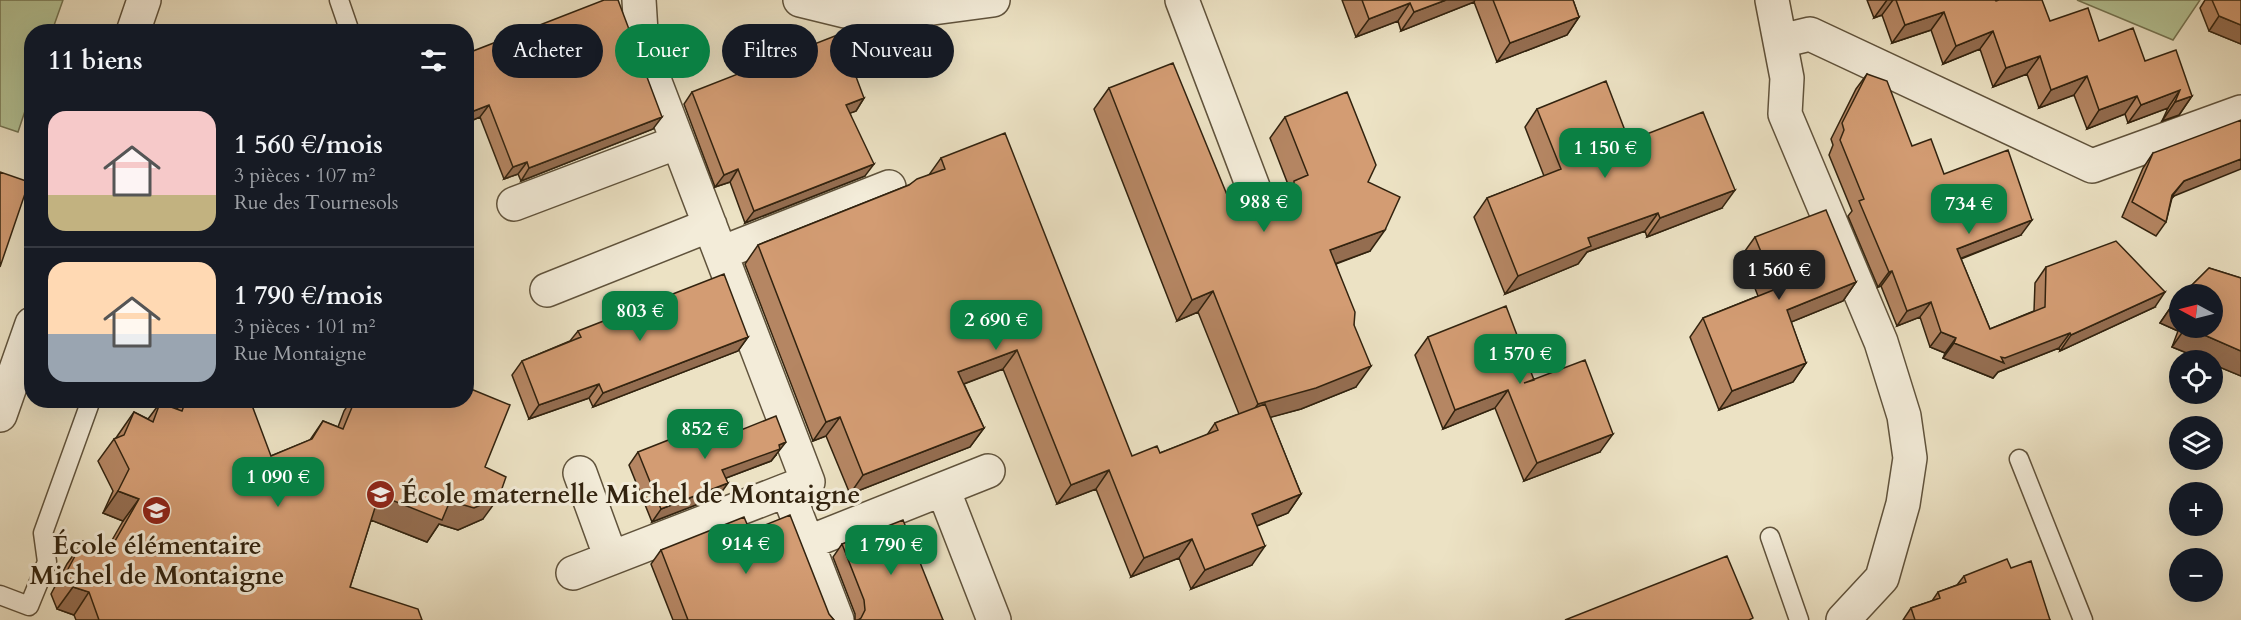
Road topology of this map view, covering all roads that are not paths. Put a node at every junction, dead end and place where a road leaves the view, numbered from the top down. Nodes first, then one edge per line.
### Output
1 (144, 0) edge
2 (339, 0) edge
3 (639, 0) edge
4 (800, 0) edge
5 (993, 0) edge
6 (1182, 0) edge
7 (1772, 0) edge
8 (136, 24) edge
9 (347, 24) edge
10 (1781, 42) junction
11 (2241, 112) edge
12 (678, 142) junction
13 (889, 188) dead end
14 (514, 204) dead end
15 (1261, 208) edge
16 (715, 239) junction
17 (547, 291) dead end
18 (24, 347) edge
19 (88, 408) edge
20 (0, 415) edge
21 (2019, 459) dead end
22 (988, 471) dead end
23 (580, 473) dead end
24 (943, 489) junction
25 (786, 490) junction
26 (1770, 537) dead end
27 (807, 543) junction
28 (611, 558) junction
29 (573, 573) dead end
30 (0, 595) edge
31 (29, 613) edge
32 (837, 620) edge
33 (994, 620) edge
34 (1799, 620) edge
35 (1843, 620) edge
36 (2083, 620) edge

1 - 8 street
2 - 9 lane
3 - 12 street
4 - 5 street
6 - 15 street
7 - 10 street
10 - 11 street
10 - 35 street
12 - 14 street
12 - 16 street
13 - 16 street
16 - 17 street
16 - 25 street
18 - 20 street
19 - 31 lane
21 - 36 lane
22 - 24 street
23 - 28 street
24 - 27 street
24 - 33 street
25 - 27 street
25 - 28 street
26 - 34 lane
27 - 32 street
28 - 29 street
30 - 31 lane

